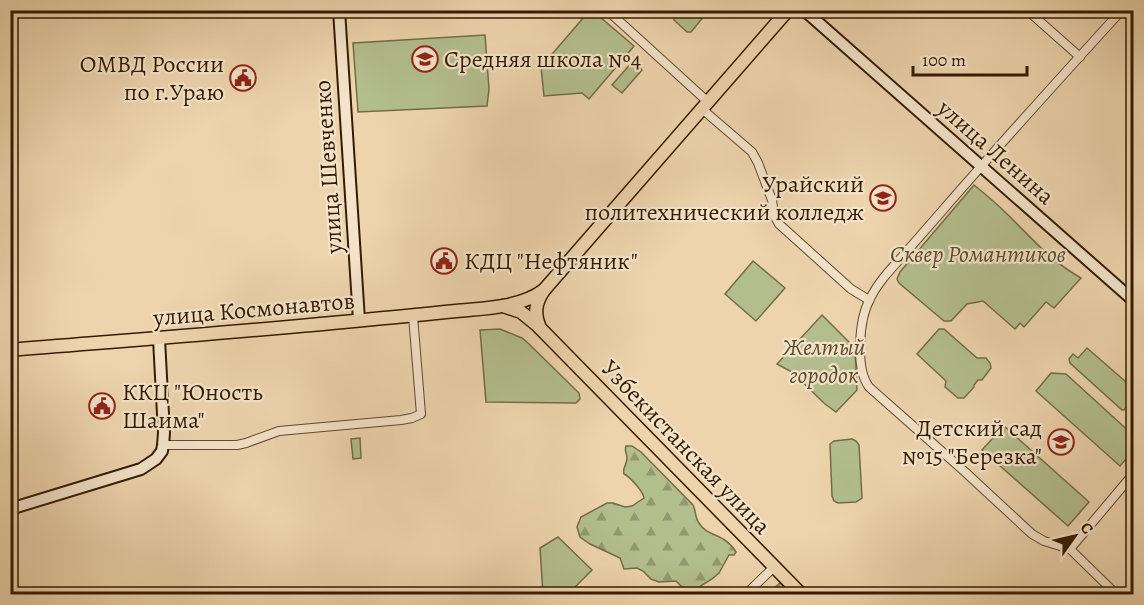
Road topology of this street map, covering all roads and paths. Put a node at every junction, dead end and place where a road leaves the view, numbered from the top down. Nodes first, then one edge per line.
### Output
1 (339, 10) edge
2 (607, 10) edge
3 (788, 10) edge
4 (804, 10) edge
5 (1027, 10) edge
6 (1122, 10) edge
7 (1080, 57) junction
8 (705, 105) junction
9 (980, 167) junction
10 (544, 290) junction
11 (869, 300) junction
12 (1134, 301) edge
13 (502, 306) junction
14 (413, 316) junction
15 (359, 320) junction
16 (541, 330) junction
17 (159, 339) junction
18 (10, 350) edge
19 (164, 445) junction
20 (1134, 473) edge
21 (10, 509) edge
22 (1070, 549) junction
23 (774, 567) junction
24 (746, 594) edge
25 (801, 594) edge
26 (1116, 594) edge

1 - 15 main road, улица Шевченко
2 - 8 street
3 - 8 main road
4 - 9 main road, улица Ленина
5 - 7 street
6 - 7 street
7 - 9 street
8 - 10 main road
8 - 11 street
9 - 11 street
9 - 12 main road, улица Ленина
10 - 13 main road, улица Космонавтов
10 - 16 main road
11 - 22 street
13 - 14 main road, улица Космонавтов
13 - 16 main road, Узбекистанская улица
14 - 15 main road, улица Космонавтов
14 - 19 street
15 - 17 main road, улица Космонавтов
16 - 23 main road, Узбекистанская улица
17 - 18 main road, улица Космонавтов
17 - 19 main road
19 - 21 main road
20 - 22 street
22 - 26 street
23 - 24 street
23 - 25 main road, Узбекистанская улица

